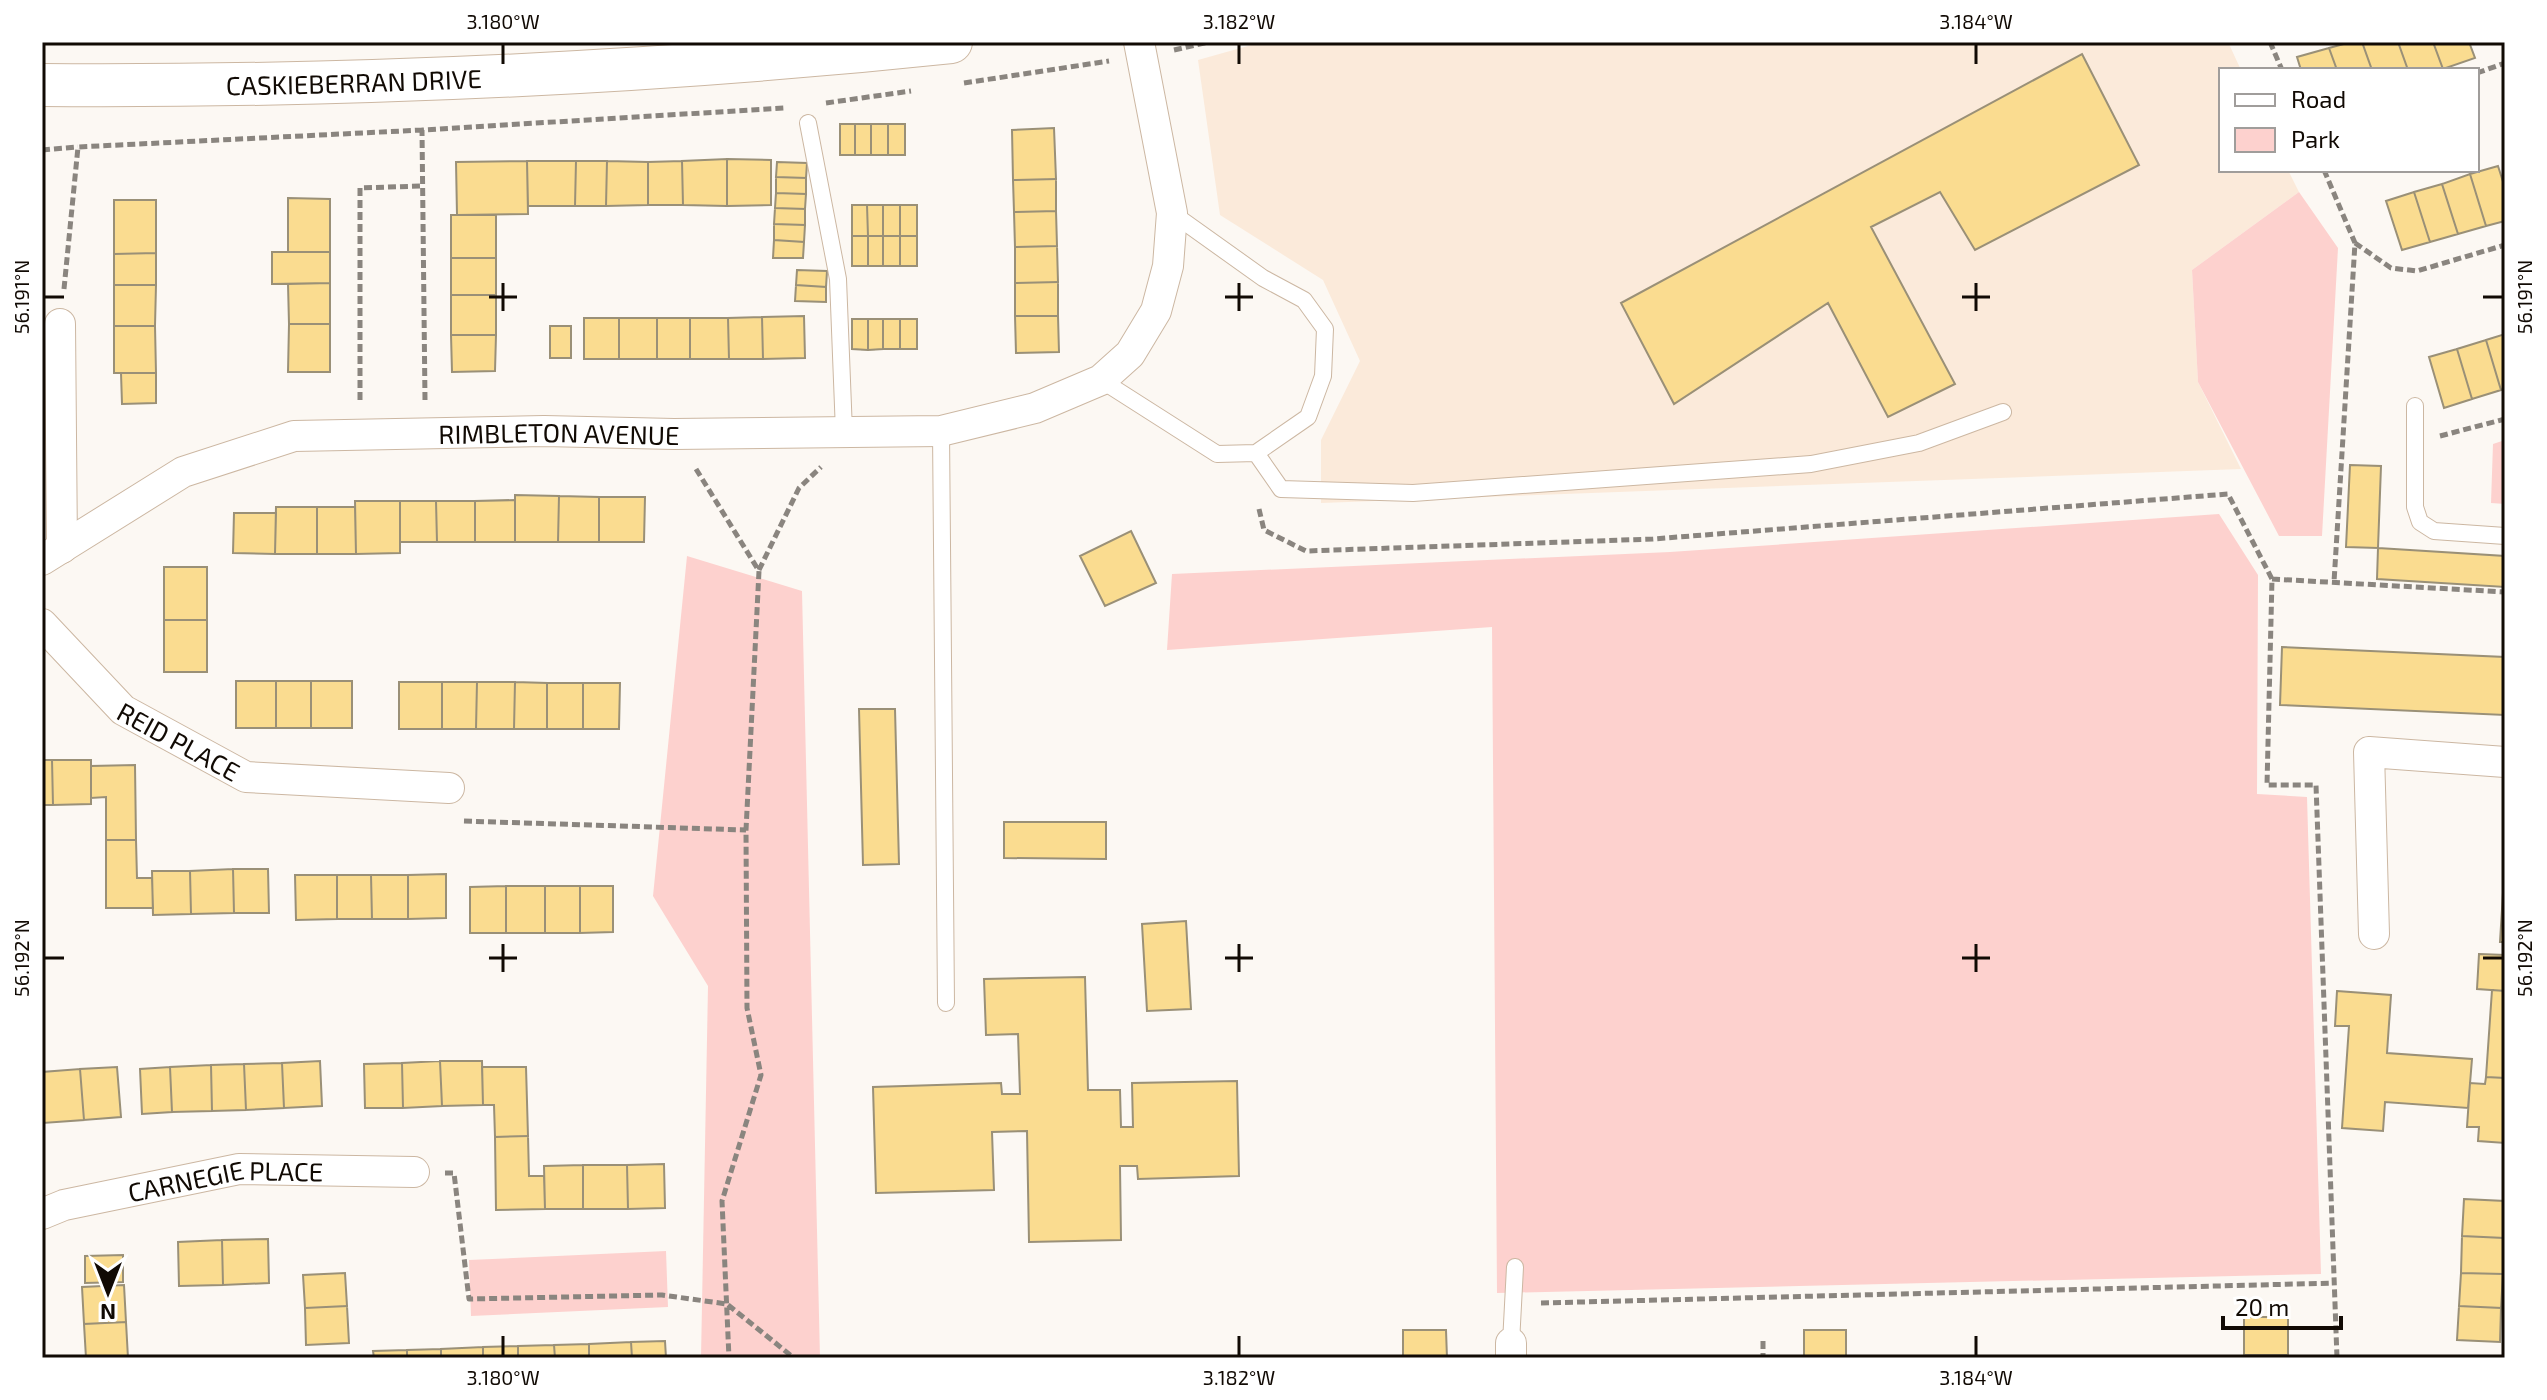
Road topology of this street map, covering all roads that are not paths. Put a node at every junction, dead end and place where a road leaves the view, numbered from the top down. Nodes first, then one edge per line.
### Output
1 (951, 42) edge
2 (1140, 49) edge
3 (42, 85) edge
4 (808, 123) dead end
5 (1172, 213) junction
6 (60, 324) road end
7 (1101, 380) junction
8 (2415, 406) dead end
9 (2003, 412) dead end
10 (941, 431) junction
11 (851, 432) junction
12 (1251, 454) junction
13 (2505, 536) edge
14 (52, 554) edge
15 (42, 624) edge
16 (2505, 762) edge
17 (449, 788) road end
18 (2374, 934) dead end
19 (946, 1003) dead end
20 (414, 1172) road end
21 (42, 1214) edge
22 (1515, 1267) dead end
23 (1511, 1350) edge

1 - 3 street, CASKIEBERRAN DRIVE
2 - 5 street, RIMBLETON AVENUE
4 - 11 lane
5 - 7 street, RIMBLETON AVENUE
5 - 12 lane
6 - 14 street
7 - 10 street, RIMBLETON AVENUE
7 - 12 lane
8 - 13 lane
9 - 12 lane
10 - 11 street, RIMBLETON AVENUE
10 - 19 lane
11 - 14 street, RIMBLETON AVENUE
15 - 17 street, REID PLACE
16 - 18 street
20 - 21 street, CARNEGIE PLACE
22 - 23 lane

